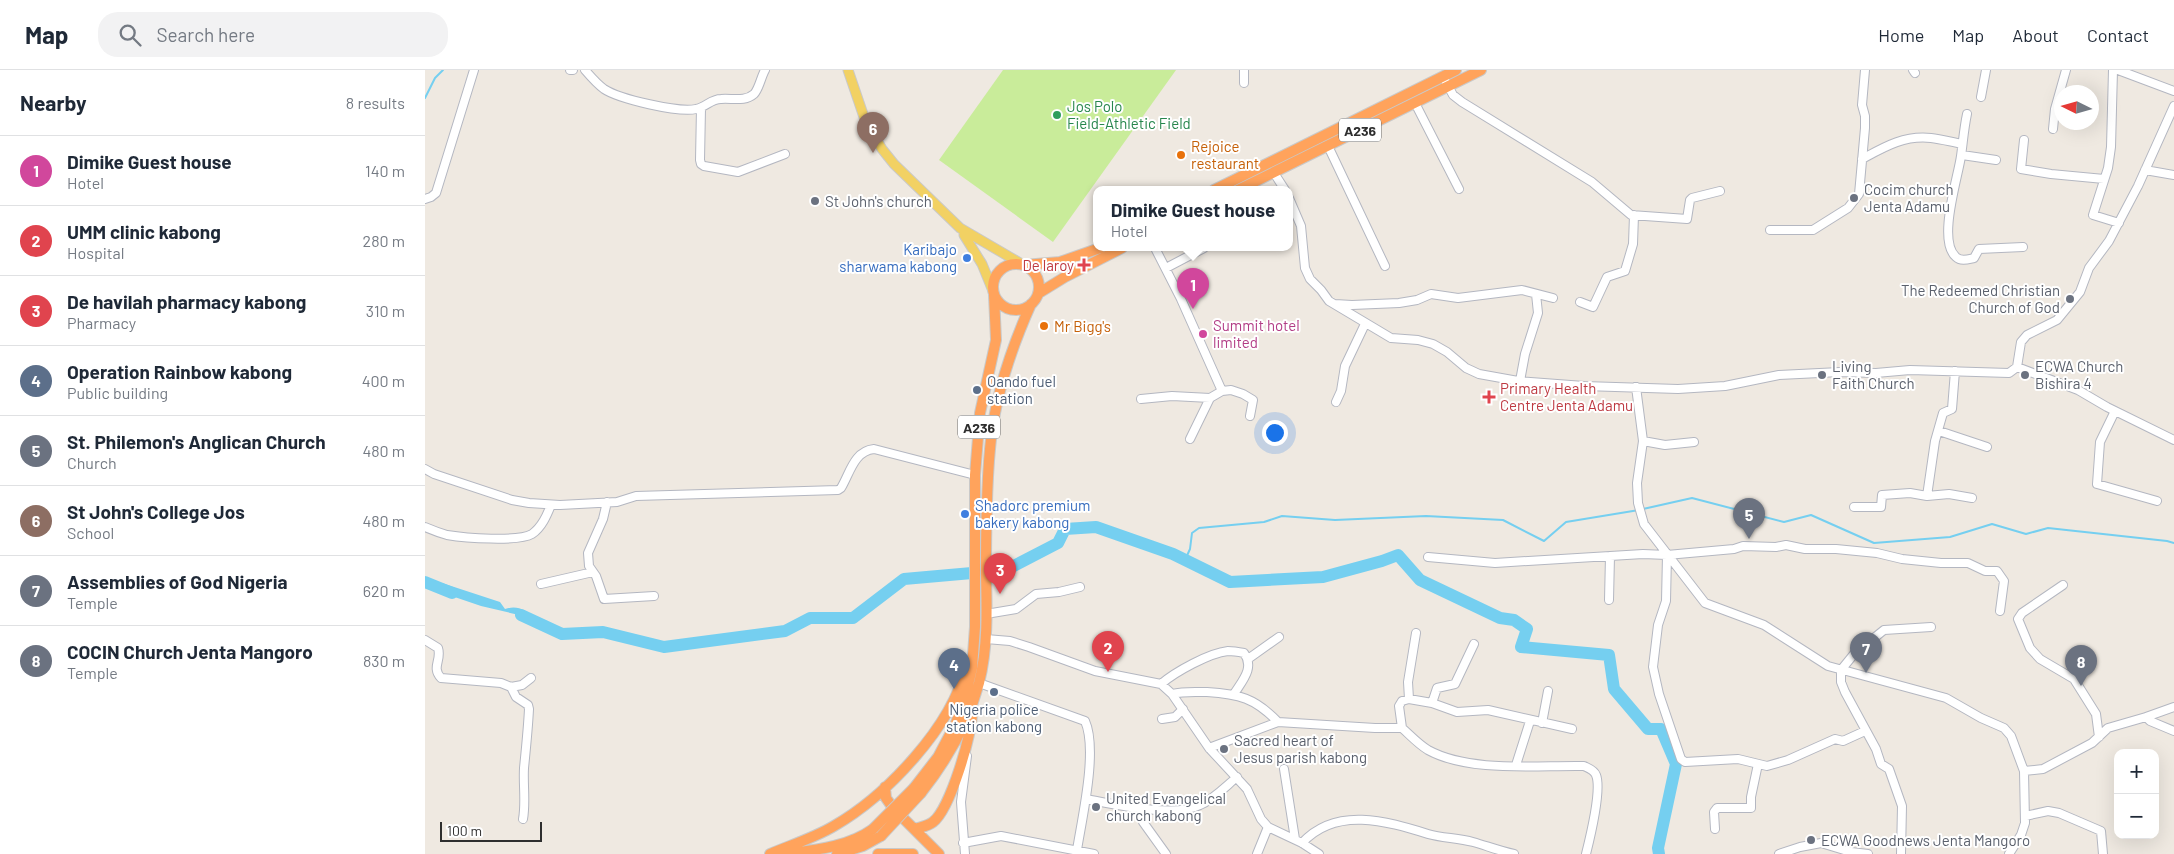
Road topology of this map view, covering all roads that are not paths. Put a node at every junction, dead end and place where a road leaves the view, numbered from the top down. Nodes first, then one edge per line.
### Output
1 (473, 70) edge
2 (585, 70) edge
3 (765, 70) edge
4 (849, 70) edge
5 (1244, 70) edge
6 (1456, 70) edge
7 (1481, 70) edge
8 (1865, 70) edge
9 (1985, 70) edge
10 (2066, 70) edge
11 (2113, 70) edge
12 (2118, 70) edge
13 (1443, 76) junction
14 (1244, 83) dead end
15 (1448, 86) junction
16 (2174, 91) edge
17 (1981, 97) dead end
18 (1415, 104) junction
19 (2174, 106) edge
20 (701, 108) junction
21 (1967, 114) dead end
22 (2053, 129) dead end
23 (2024, 140) dead end
24 (1962, 144) junction
25 (1328, 146) junction
26 (785, 154) dead end
27 (1961, 155) junction
28 (1862, 159) junction
29 (1996, 160) dead end
30 (2145, 170) junction
31 (1274, 173) junction
32 (2174, 175) edge
33 (2104, 180) junction
34 (1222, 186) edge
35 (1246, 186) edge
36 (1282, 186) edge
37 (1459, 189) dead end
38 (1720, 191) dead end
39 (425, 199) edge
40 (1293, 208) edge
41 (1634, 215) junction
42 (2119, 223) junction
43 (960, 228) junction
44 (1770, 230) dead end
45 (2023, 247) dead end
46 (1093, 250) edge
47 (1116, 251) edge
48 (1157, 251) edge
49 (1198, 251) edge
50 (1022, 264) junction
51 (1385, 266) dead end
52 (1166, 268) junction
53 (994, 293) junction
54 (1039, 293) junction
55 (1536, 294) junction
56 (1553, 298) dead end
57 (1580, 302) dead end
58 (1333, 303) junction
59 (1031, 304) junction
60 (1365, 324) junction
61 (2017, 367) junction
62 (1955, 371) junction
63 (1520, 381) junction
64 (1636, 387) junction
65 (1222, 391) junction
66 (1210, 398) junction
67 (1141, 400) dead end
68 (1336, 402) dead end
69 (2115, 411) junction
70 (1250, 416) dead end
71 (1939, 431) junction
72 (1190, 439) dead end
73 (2174, 440) edge
74 (1643, 441) junction
75 (1694, 442) dead end
76 (1987, 446) dead end
77 (425, 469) edge
78 (975, 475) junction
79 (1927, 496) junction
80 (1972, 498) dead end
81 (2157, 501) dead end
82 (607, 502) junction
83 (551, 505) junction
84 (1854, 507) dead end
85 (425, 527) edge
86 (1667, 555) junction
87 (1611, 556) junction
88 (1428, 557) dead end
89 (593, 572) junction
90 (541, 584) dead end
91 (2063, 585) dead end
92 (1080, 586) dead end
93 (654, 596) dead end
94 (1609, 600) dead end
95 (2000, 611) dead end
96 (986, 614) junction
97 (975, 627) junction
98 (1931, 627) dead end
99 (1416, 633) dead end
100 (1279, 637) dead end
101 (986, 638) junction
102 (425, 640) edge
103 (1474, 644) dead end
104 (1249, 659) junction
105 (1841, 670) junction
106 (531, 678) dead end
107 (979, 683) junction
108 (1161, 684) junction
109 (511, 687) junction
110 (1548, 691) dead end
111 (1172, 694) junction
112 (1234, 694) junction
113 (1409, 699) junction
114 (1432, 703) junction
115 (972, 705) junction
116 (2174, 706) edge
117 (1183, 710) junction
118 (2146, 717) junction
119 (1162, 719) dead end
120 (1530, 721) junction
121 (1278, 722) junction
122 (1541, 723) junction
123 (1402, 728) junction
124 (1572, 729) dead end
125 (2174, 730) edge
126 (1865, 731) junction
127 (970, 734) junction
128 (2099, 737) junction
129 (1209, 748) junction
130 (1758, 764) junction
131 (1517, 766) junction
132 (1284, 769) dead end
133 (2024, 771) junction
134 (1237, 777) junction
135 (885, 787) junction
136 (917, 791) junction
137 (1086, 799) junction
138 (1138, 807) junction
139 (2025, 816) junction
140 (523, 819) dead end
141 (1268, 827) junction
142 (915, 829) junction
143 (1715, 829) dead end
144 (877, 832) junction
145 (1299, 841) junction
146 (963, 843) junction
147 (1077, 850) junction
148 (771, 854) edge
149 (785, 854) edge
150 (837, 854) edge
151 (878, 854) edge
152 (913, 854) edge
153 (939, 854) edge
154 (965, 854) edge
155 (1094, 854) edge
156 (1166, 854) edge
157 (1257, 854) edge
158 (1319, 854) edge
159 (1514, 854) edge
160 (1586, 854) edge
161 (1779, 854) edge
162 (1868, 854) edge
163 (1901, 854) edge
164 (2009, 854) edge
165 (2103, 854) edge

1 - 39 street
2 - 20 street
3 - 20 street
4 - 43 main road
5 - 14 street
6 - 13 highway, A236
7 - 15 highway, A236
8 - 28 street
9 - 17 street
10 - 22 street
11 - 33 street
12 - 16 street
13 - 15 street
13 - 34 highway, A236
15 - 18 highway, A236
15 - 41 street
18 - 25 highway, A236
18 - 37 street
19 - 30 street
20 - 26 street
21 - 24 street
23 - 33 street
24 - 27 street
24 - 28 street
25 - 31 highway, A236
25 - 51 street
27 - 29 street
27 - 45 street
28 - 44 street
30 - 32 street
30 - 42 street
31 - 35 highway, A236
31 - 36 street
33 - 42 street
38 - 41 street
40 - 58 street
41 - 57 street
42 - 61 street
43 - 50 main road
43 - 53 main road
46 - 50 highway, A236
47 - 54 highway, A236
48 - 52 street
49 - 52 street
50 - 53 highway, A236
50 - 54 highway
52 - 65 street
53 - 59 highway
53 - 78 highway, A236
54 - 59 highway, A236
55 - 56 street
55 - 58 street
55 - 63 street
58 - 60 street
59 - 96 highway, A236
60 - 63 street
60 - 68 street
61 - 62 street
61 - 69 street
62 - 64 street
62 - 71 street
63 - 64 street
64 - 74 street
65 - 66 street
65 - 70 street
66 - 67 street
66 - 72 street
69 - 73 street
69 - 81 street
71 - 76 street
71 - 79 street
74 - 75 street
74 - 86 street
77 - 83 street
78 - 82 street
78 - 97 highway, A236
79 - 80 street
79 - 84 street
82 - 83 street
82 - 89 street
83 - 85 street
86 - 87 street
86 - 95 street
86 - 105 street
86 - 130 street
87 - 88 street
87 - 94 street
89 - 90 street
89 - 93 street
91 - 128 street
92 - 96 street
96 - 101 highway, A236
97 - 135 highway
97 - 136 highway, A236
98 - 105 street
99 - 113 street
100 - 104 street
101 - 107 highway, A236
101 - 108 street
102 - 109 street
103 - 114 street
104 - 108 street
104 - 112 street
105 - 126 street
105 - 133 street
106 - 109 street
107 - 115 highway, A236
107 - 137 street
108 - 111 street
109 - 140 street
110 - 122 street
111 - 112 street
111 - 117 street
112 - 121 street
113 - 114 street
113 - 123 street
114 - 120 street
115 - 127 highway
115 - 136 highway, A236
116 - 118 street
117 - 119 street
117 - 129 street
118 - 125 street
118 - 128 street
120 - 122 street
120 - 131 street
121 - 123 street
121 - 129 street
122 - 124 street
123 - 131 street
126 - 130 street
126 - 163 street
127 - 142 highway
127 - 146 street
128 - 133 street
129 - 134 street
130 - 143 street
131 - 160 street
132 - 145 street
133 - 139 street
134 - 138 street
134 - 141 street
135 - 142 highway
135 - 148 highway
136 - 144 highway, A236, bridge
137 - 138 street
137 - 147 street
138 - 156 street
139 - 164 street
139 - 165 street
141 - 145 street
141 - 157 street
142 - 153 highway
144 - 149 highway, A236
144 - 150 highway, A236
145 - 158 street
145 - 159 street
146 - 147 street
146 - 154 street
147 - 155 street
151 - 152 highway
161 - 162 street

